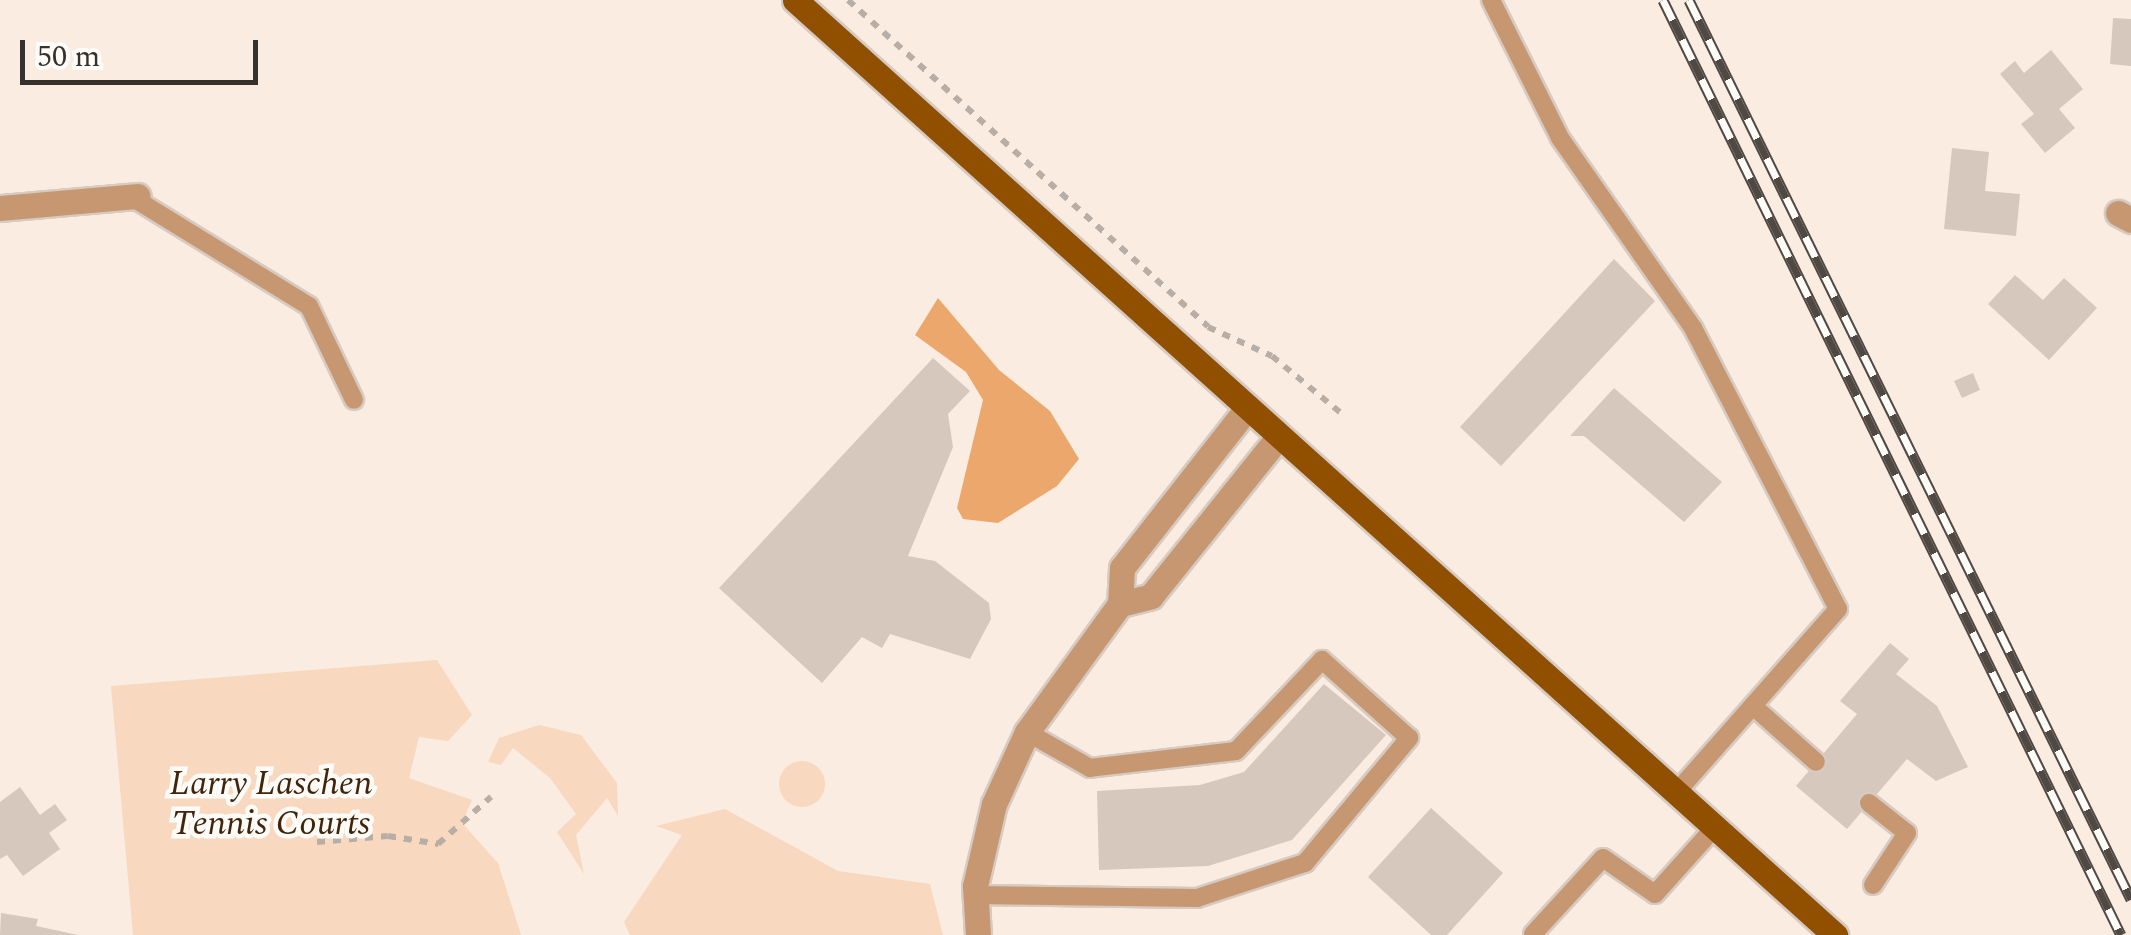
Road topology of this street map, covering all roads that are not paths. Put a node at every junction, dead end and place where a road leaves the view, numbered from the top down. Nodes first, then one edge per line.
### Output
1 (795, 0) edge
2 (1491, 0) edge
3 (133, 196) joint
4 (0, 208) edge
5 (354, 400) dead end
6 (1245, 410) junction
7 (1277, 440) junction
8 (1120, 604) junction
9 (1753, 706) junction
10 (1027, 732) junction
11 (1816, 762) dead end
12 (1676, 793) junction
13 (1869, 803) dead end
14 (1714, 828) junction
15 (1873, 885) dead end
16 (976, 895) junction
17 (1533, 934) edge
18 (978, 935) edge
19 (1835, 935) edge

1 - 6 main road
2 - 9 lane
3 - 4 street
3 - 5 lane
6 - 7 main road
6 - 8 street
7 - 8 street
7 - 12 main road
8 - 10 street
9 - 11 lane
9 - 12 lane
10 - 16 street
10 - 16 lane
12 - 14 main road
13 - 15 lane
14 - 17 lane
14 - 19 main road
16 - 18 street

